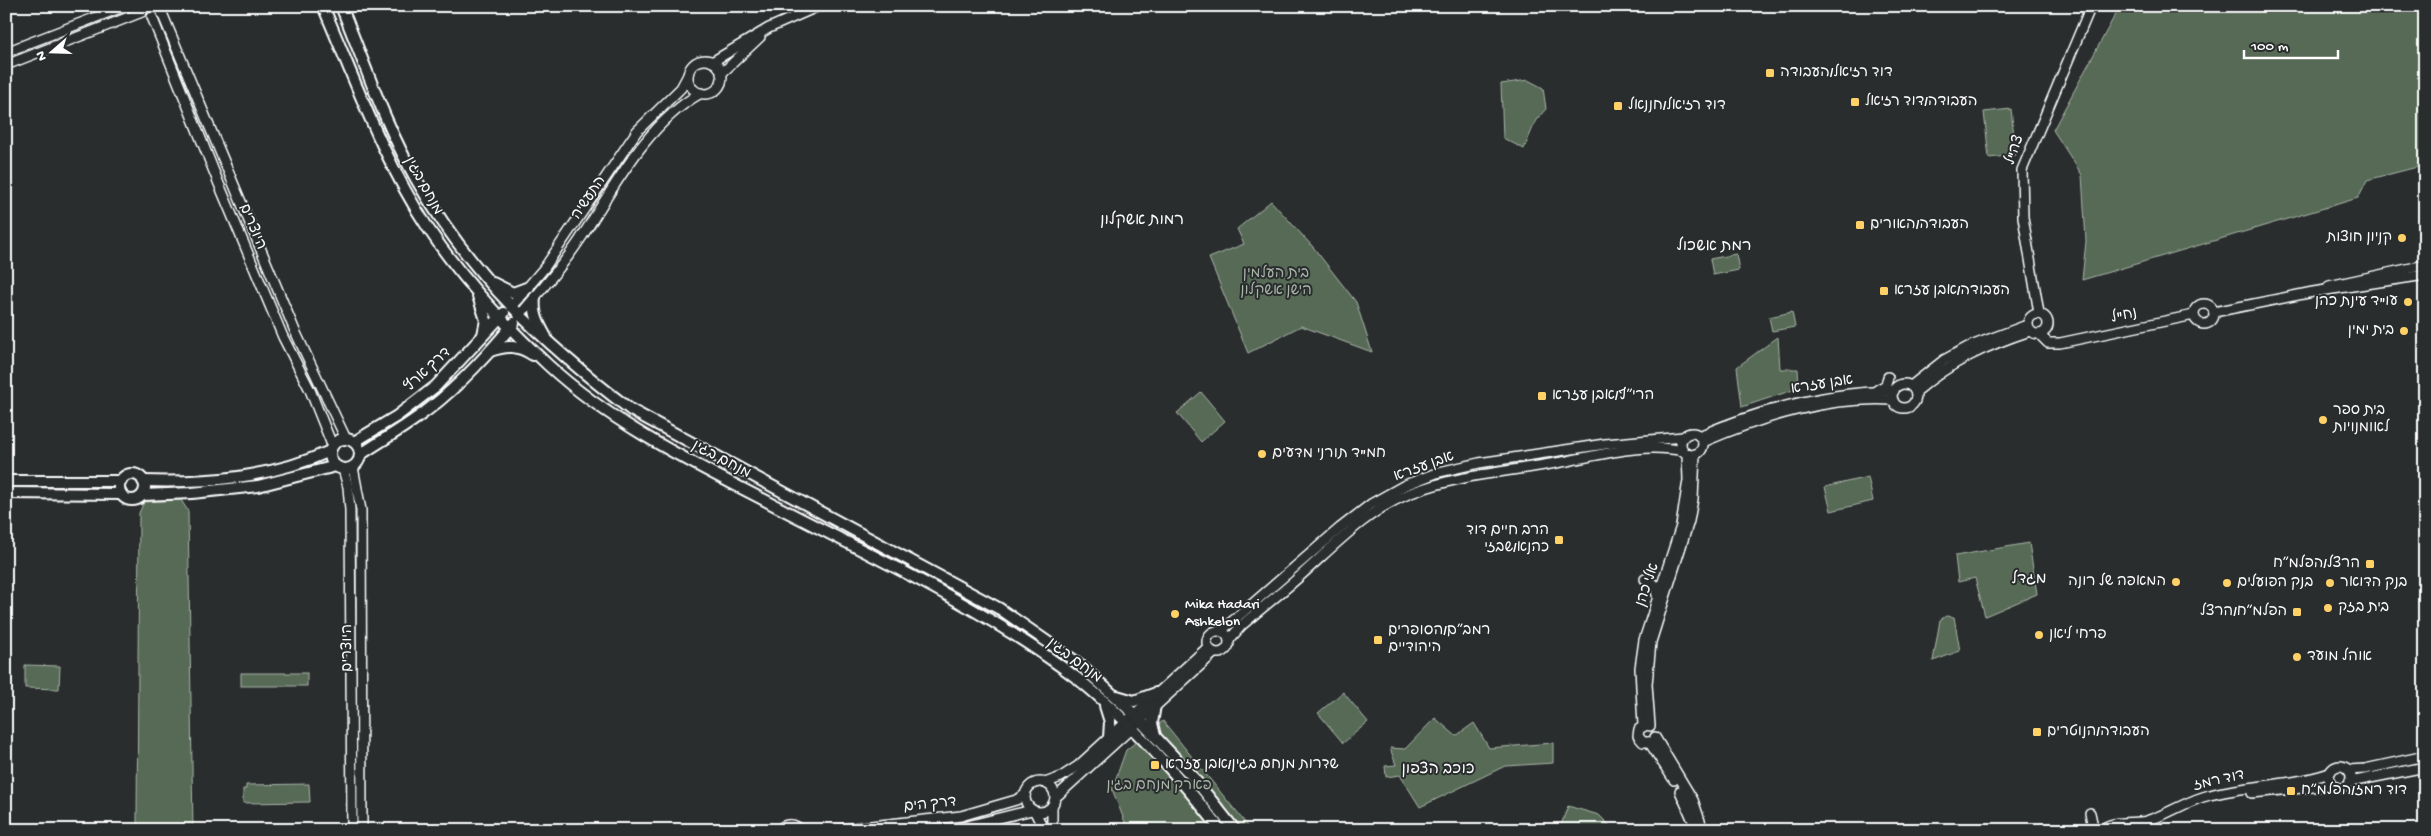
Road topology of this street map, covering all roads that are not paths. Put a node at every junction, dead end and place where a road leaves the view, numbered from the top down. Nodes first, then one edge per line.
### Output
1 (125, 6) edge
2 (323, 6) edge
3 (340, 6) edge
4 (818, 6) edge
5 (2091, 6) edge
6 (141, 9) edge
7 (165, 10) edge
8 (152, 17) junction
9 (769, 28) junction
10 (6, 52) edge
11 (712, 62) junction
12 (6, 65) edge
13 (721, 74) junction
14 (688, 75) junction
15 (701, 93) junction
16 (2425, 266) edge
17 (480, 272) junction
18 (2425, 276) edge
19 (474, 286) junction
20 (529, 287) junction
21 (2313, 292) junction
22 (535, 297) junction
23 (511, 307) junction
24 (2214, 312) junction
25 (2039, 313) junction
26 (519, 316) junction
27 (2194, 316) junction
28 (500, 317) junction
29 (510, 327) junction
30 (2035, 330) junction
31 (481, 339) junction
32 (489, 351) junction
33 (559, 353) junction
34 (548, 366) junction
35 (1888, 377) dead end
36 (1914, 389) junction
37 (1872, 392) junction
38 (1894, 395) junction
39 (1683, 437) junction
40 (1701, 439) junction
41 (350, 440) junction
42 (331, 448) junction
43 (1688, 453) junction
44 (360, 455) junction
45 (344, 467) junction
46 (6, 481) edge
47 (121, 481) junction
48 (143, 481) junction
49 (6, 493) edge
50 (121, 494) junction
51 (142, 495) junction
52 (1645, 578) dead end
53 (1658, 597) junction
54 (1221, 631) junction
55 (1229, 640) junction
56 (1211, 650) junction
57 (1112, 693) junction
58 (1156, 693) junction
59 (1100, 699) junction
60 (1155, 705) junction
61 (1137, 717) junction
62 (1128, 726) junction
63 (1647, 726) junction
64 (1109, 738) junction
65 (1156, 738) junction
66 (1652, 740) junction
67 (2425, 756) edge
68 (2425, 767) edge
69 (2348, 770) junction
70 (2330, 773) junction
71 (2350, 782) junction
72 (1045, 783) junction
73 (2333, 786) junction
74 (1025, 794) junction
75 (1056, 797) junction
76 (1052, 807) junction
77 (1034, 811) junction
78 (2090, 813) dead end
79 (2120, 827) edge
80 (2138, 829) edge
81 (352, 830) edge
82 (362, 830) edge
83 (779, 830) edge
84 (801, 830) edge
85 (835, 830) edge
86 (951, 830) edge
87 (1044, 830) edge
88 (1052, 830) edge
89 (1221, 830) edge
90 (1235, 830) edge
91 (1697, 830) edge
92 (1703, 830) edge
93 (2089, 830) edge
94 (2103, 830) edge

1 - 10 street
2 - 19 main road, מנחם בגין
3 - 17 main road, מנחם בגין
4 - 9 street
5 - 25 street, צה"ל
6 - 8 street
6 - 12 street
7 - 8 street
7 - 41 street, היוצרים
8 - 42 street, היוצרים
9 - 11 street
9 - 13 street
11 - 13 street
11 - 14 street
13 - 15 street
14 - 15 street
14 - 20 street, התעשיה
15 - 22 street, התעשיה
16 - 21 street
17 - 20 main road
17 - 23 main road, מנחם בגין
18 - 21 street
19 - 28 main road, מנחם בגין
19 - 31 main road
20 - 23 street, התעשיה
21 - 24 street
22 - 26 street, התעשיה
22 - 33 main road
23 - 26 main road, מנחם בגין
23 - 28 main road, דרך ארץ
24 - 27 street
24 - 27 street
25 - 30 street
25 - 30 street, צה"ל
26 - 29 main road, התעשיה
26 - 33 main road, מנחם בגין
27 - 30 street, נח"ל
28 - 29 main road, מנחם בגין
28 - 31 main road, דרך ארץ
29 - 32 main road, דרך ארץ
29 - 34 main road, מנחם בגין
30 - 36 street
31 - 41 main road, דרך ארץ
32 - 34 main road
32 - 44 main road, דרך ארץ
33 - 57 main road, מנחם בגין
34 - 59 main road, מנחם בגין
35 - 37 street
36 - 38 street
36 - 38 street
37 - 38 street, אבן עזרא
37 - 40 street, אבן עזרא
38 - 40 street, אבן עזרא
39 - 40 street
39 - 43 street
39 - 54 street, אבן עזרא
40 - 43 street
41 - 42 main road
41 - 44 main road
42 - 45 main road
42 - 48 main road
43 - 53 street, אלי כהן
43 - 55 street, אבן עזרא
43 - 63 street, אלי כהן
44 - 45 main road
45 - 51 main road
45 - 81 street, היוצרים
45 - 82 street, היוצרים
46 - 47 main road
47 - 48 main road
47 - 50 main road
48 - 51 main road
49 - 50 main road
50 - 51 main road
52 - 53 street
53 - 63 street, אלי כהן
54 - 55 street
54 - 56 street
55 - 56 street
56 - 58 street
56 - 60 street
57 - 58 main road
57 - 61 main road, מנחם בגין
58 - 61 street
59 - 62 main road, מנחם בגין
59 - 64 main road
60 - 61 street
60 - 65 main road
61 - 62 street
61 - 65 main road, מנחם בגין
62 - 64 street
62 - 75 street
62 - 89 main road, מנחם בגין
63 - 66 street
63 - 66 street
64 - 72 street
65 - 90 main road, מנחם בגין
66 - 91 street
66 - 92 street
67 - 69 street
68 - 71 street
69 - 70 street
69 - 71 street
70 - 73 street
70 - 79 street, דוד רמז
71 - 73 street
72 - 74 street
72 - 75 street
73 - 80 street, דוד רמז
74 - 77 street
74 - 85 street, דרך הים
75 - 76 street
76 - 77 street
76 - 88 street
77 - 86 street, דרך הים
77 - 87 street
78 - 93 street
79 - 94 street, דוד רמז
83 - 84 street

